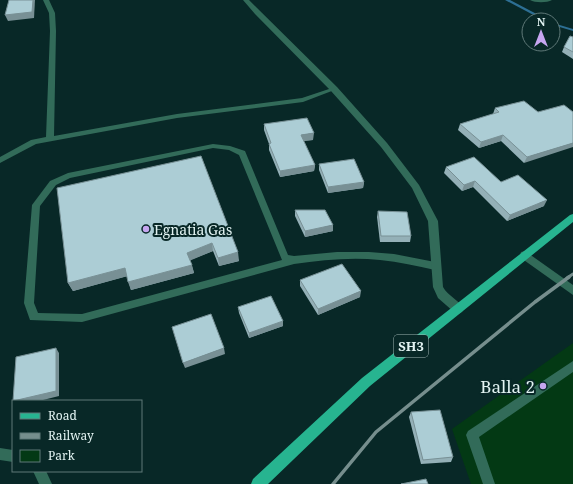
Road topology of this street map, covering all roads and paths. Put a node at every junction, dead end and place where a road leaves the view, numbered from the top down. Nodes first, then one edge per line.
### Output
1 (46, 0) edge
2 (246, 0) edge
3 (533, 0) edge
4 (549, 0) edge
5 (334, 89) junction
6 (50, 139) junction
7 (0, 160) edge
8 (573, 217) edge
9 (525, 255) junction
10 (294, 260) junction
11 (435, 266) junction
12 (573, 291) edge
13 (458, 309) junction
14 (573, 366) edge
15 (0, 454) edge
16 (12, 456) edge
17 (40, 472) edge
18 (46, 484) edge
19 (258, 484) edge
20 (489, 484) edge

1 - 6 lane
2 - 5 street
3 - 4 street
5 - 6 lane
5 - 11 street
6 - 7 lane
8 - 9 main road, SH3
9 - 12 street
9 - 13 main road, SH3
10 - 10 lane
10 - 11 lane
11 - 13 street
13 - 19 main road, SH3
14 - 20 lane
15 - 16 lane
17 - 18 lane

